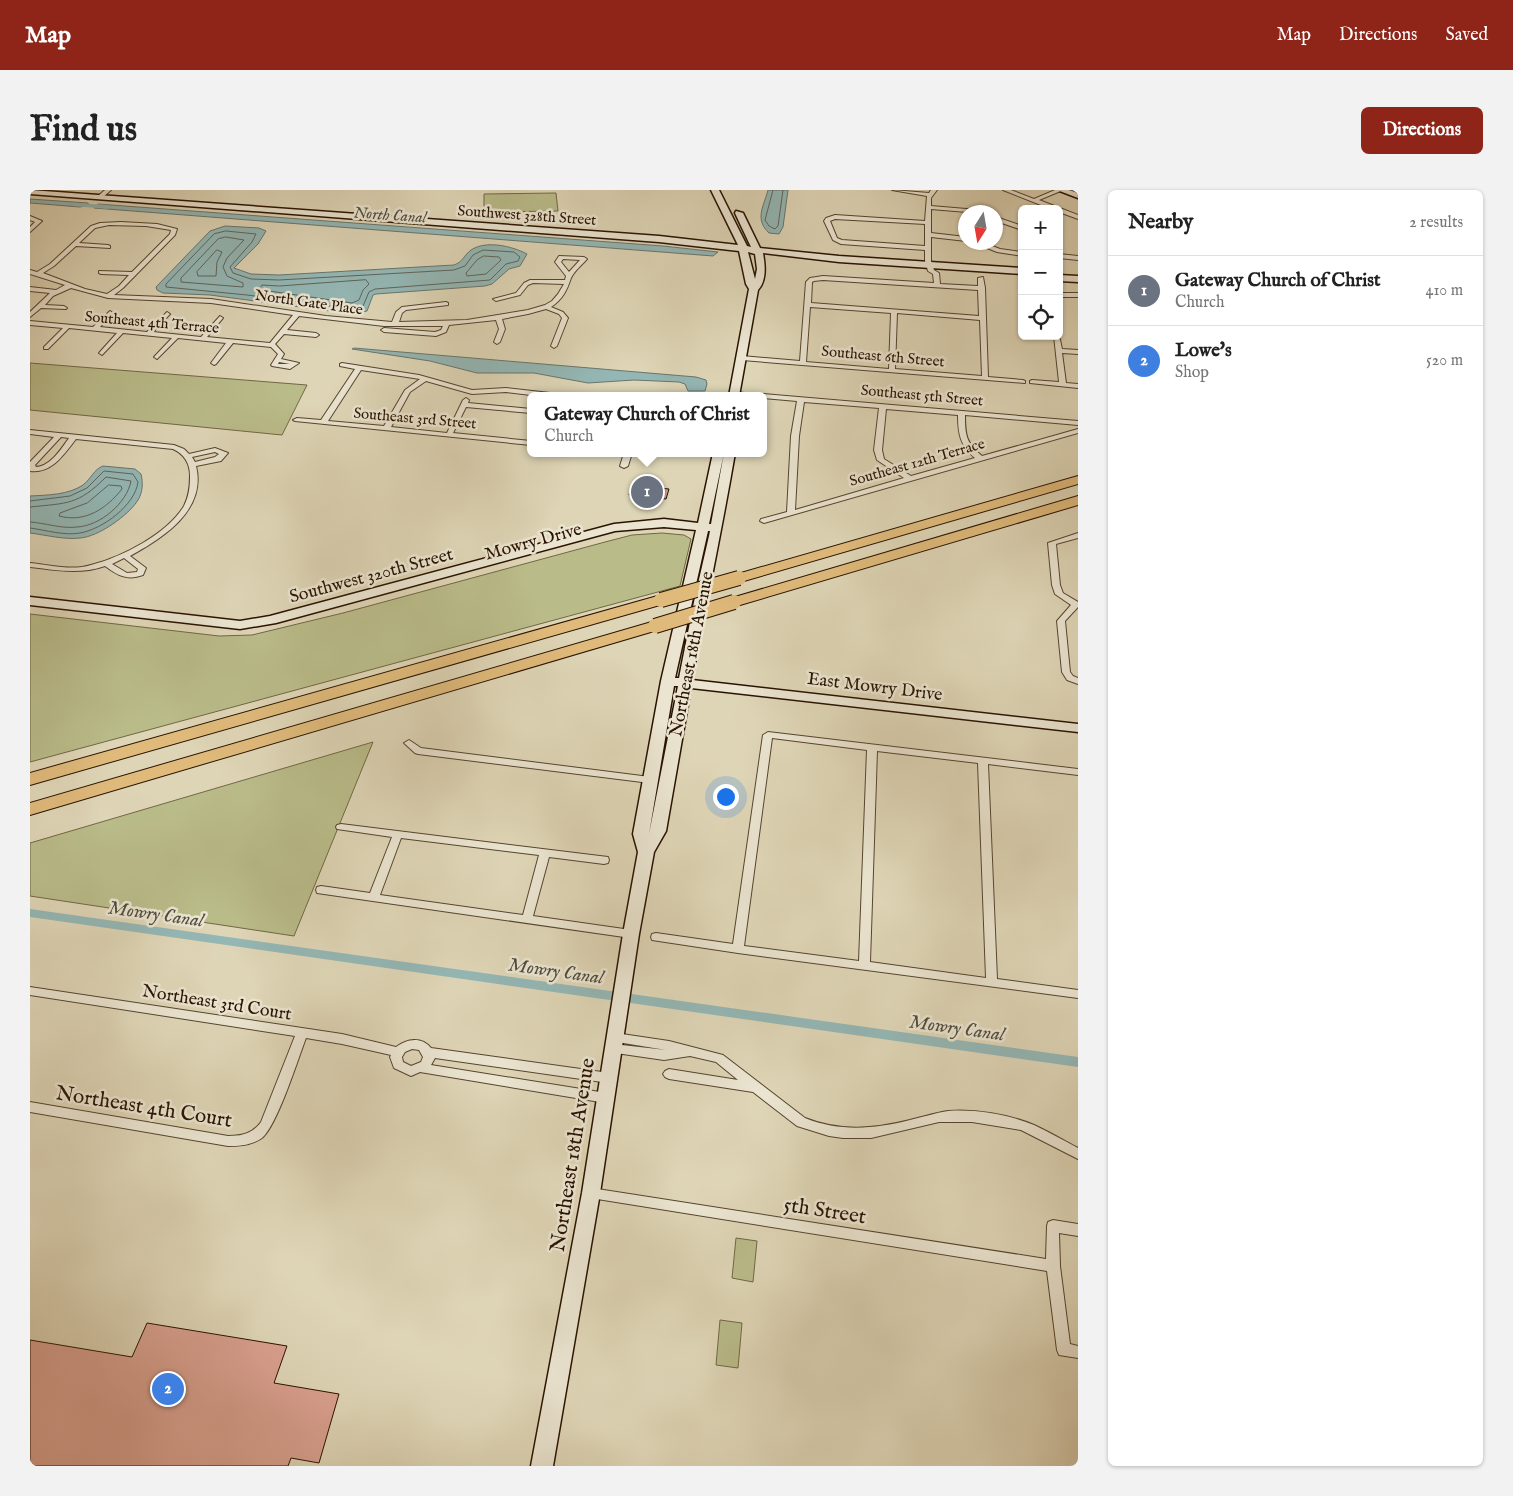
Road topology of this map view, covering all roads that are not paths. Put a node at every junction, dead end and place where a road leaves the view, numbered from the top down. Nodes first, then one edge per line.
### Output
1 (108, 190) edge
2 (715, 190) edge
3 (895, 190) edge
4 (934, 190) edge
5 (1006, 190) edge
6 (1049, 190) edge
7 (1061, 190) edge
8 (30, 192) edge
9 (930, 195) junction
10 (30, 196) edge
11 (1078, 196) edge
12 (100, 197) junction
13 (1032, 199) junction
14 (1048, 205) edge
15 (929, 207) junction
16 (958, 210) edge
17 (1063, 211) edge
18 (727, 212) junction
19 (1078, 217) edge
20 (30, 218) edge
21 (1003, 221) edge
22 (929, 223) junction
23 (1018, 226) edge
24 (30, 230) edge
25 (577, 235) junction
26 (929, 235) junction
27 (958, 238) edge
28 (75, 244) junction
29 (108, 247) dead end
30 (928, 248) junction
31 (996, 250) edge
32 (745, 253) junction
33 (1018, 253) edge
34 (759, 255) junction
35 (1063, 256) edge
36 (1078, 258) edge
37 (930, 268) junction
38 (1018, 271) edge
39 (30, 272) edge
40 (101, 272) dead end
41 (38, 274) junction
42 (134, 274) junction
43 (1063, 274) edge
44 (1018, 275) edge
45 (1078, 275) edge
46 (981, 278) dead end
47 (1063, 278) edge
48 (1078, 279) edge
49 (926, 284) junction
50 (937, 285) junction
51 (68, 286) junction
52 (982, 288) junction
53 (30, 289) edge
54 (754, 289) junction
55 (56, 292) junction
56 (1063, 295) edge
57 (1078, 295) edge
58 (108, 296) junction
59 (496, 299) dead end
60 (446, 304) dead end
61 (808, 305) junction
62 (39, 306) junction
63 (547, 307) junction
64 (64, 308) dead end
65 (894, 312) junction
66 (110, 313) dead end
67 (30, 314) edge
68 (167, 314) dead end
69 (297, 314) junction
70 (220, 318) dead end
71 (498, 318) junction
72 (983, 318) junction
73 (30, 323) edge
74 (375, 323) junction
75 (447, 323) junction
76 (395, 324) junction
77 (67, 327) junction
78 (94, 330) junction
79 (121, 332) junction
80 (282, 332) junction
81 (148, 334) junction
82 (316, 335) dead end
83 (176, 337) junction
84 (202, 339) junction
85 (1059, 340) edge
86 (231, 342) junction
87 (497, 342) dead end
88 (272, 345) junction
89 (554, 346) dead end
90 (46, 348) dead end
91 (1060, 351) junction
92 (1078, 352) edge
93 (102, 353) dead end
94 (157, 357) dead end
95 (742, 358) junction
96 (277, 360) dead end
97 (214, 363) dead end
98 (803, 363) junction
99 (342, 365) dead end
100 (359, 368) junction
101 (892, 370) junction
102 (985, 378) junction
103 (425, 379) junction
104 (1023, 382) dead end
105 (1032, 382) dead end
106 (1063, 384) junction
107 (1078, 386) edge
108 (472, 392) junction
109 (527, 392) edge
110 (735, 392) edge
111 (767, 396) edge
112 (801, 399) junction
113 (464, 405) junction
114 (883, 406) junction
115 (527, 411) edge
116 (961, 412) junction
117 (297, 420) dead end
118 (323, 423) junction
119 (1078, 423) edge
120 (386, 429) junction
121 (1078, 431) edge
122 (30, 432) edge
123 (59, 435) junction
124 (449, 435) junction
125 (75, 436) junction
126 (527, 443) edge
127 (627, 457) edge
128 (718, 457) edge
129 (729, 457) edge
130 (981, 458) junction
131 (624, 466) dead end
132 (910, 479) junction
133 (1078, 480) edge
134 (1078, 500) edge
135 (791, 512) junction
136 (764, 521) dead end
137 (702, 531) junction
138 (716, 532) junction
139 (1078, 535) edge
140 (122, 556) junction
141 (106, 563) junction
142 (30, 565) edge
143 (739, 578) joint
144 (661, 600) joint
145 (30, 601) edge
146 (30, 611) edge
147 (668, 681) junction
148 (1078, 681) edge
149 (684, 683) junction
150 (1078, 728) edge
151 (409, 744) dead end
152 (872, 748) junction
153 (983, 760) junction
154 (1078, 772) edge
155 (158, 773) junction
156 (30, 778) edge
157 (650, 780) junction
158 (30, 809) edge
159 (30, 816) edge
160 (341, 826) dead end
161 (398, 834) junction
162 (646, 852) junction
163 (545, 853) junction
164 (604, 860) dead end
165 (321, 890) dead end
166 (374, 898) junction
167 (527, 919) junction
168 (631, 934) junction
169 (656, 937) dead end
170 (738, 949) junction
171 (864, 965) junction
172 (992, 982) junction
173 (30, 991) edge
174 (1078, 994) edge
175 (302, 1033) junction
176 (614, 1044) junction
177 (398, 1052) junction
178 (428, 1052) junction
179 (421, 1068) junction
180 (669, 1074) dead end
181 (609, 1078) junction
182 (755, 1087) junction
183 (606, 1098) junction
184 (30, 1107) edge
185 (1078, 1154) edge
186 (591, 1194) junction
187 (1078, 1230) edge
188 (1053, 1266) junction
189 (1078, 1352) edge
190 (542, 1466) edge

1 - 12 street
2 - 18 street
3 - 9 street
4 - 9 street
5 - 13 street
6 - 13 street
7 - 11 street
7 - 13 street
8 - 12 street, Southwest 328th Street
9 - 15 street
10 - 25 street, Southwest 328th Street
12 - 25 street, Southwest 328th Street
13 - 14 street
15 - 16 street
15 - 22 street
17 - 19 street
18 - 32 street
18 - 34 street
20 - 24 street
21 - 23 street
22 - 26 street
22 - 30 street
25 - 32 street, Southwest 328th Street
26 - 27 street
26 - 30 street
28 - 29 street
28 - 41 street
28 - 42 street
30 - 37 street
31 - 33 street
32 - 34 street
32 - 34 street, Southwest 328th Street
32 - 54 street
34 - 37 street, Southwest 328th Street
34 - 54 street
35 - 36 street
37 - 38 street, Southwest 328th Street
37 - 44 street, Southwest 328th Street
37 - 49 street
37 - 50 street
39 - 41 street, North Gate Place
40 - 42 street
41 - 51 street, North Gate Place
42 - 58 street
43 - 45 street
46 - 52 street
47 - 48 street
49 - 50 street
49 - 61 street
50 - 52 street
51 - 55 street
51 - 58 street, North Gate Place
52 - 72 street
53 - 55 street
54 - 95 street
55 - 62 street
56 - 57 street
58 - 69 street, North Gate Place
59 - 63 street
60 - 76 street
61 - 65 street
61 - 98 street
62 - 64 street
62 - 67 street
63 - 71 street, North Gate Place
63 - 89 street
65 - 72 street
65 - 101 street
66 - 78 street
68 - 81 street
69 - 74 street, North Gate Place
69 - 80 street
70 - 84 street
71 - 75 street, North Gate Place
71 - 87 street
72 - 102 street
73 - 77 street, Southeast 4th Terrace
74 - 75 street
74 - 76 street, North Gate Place
75 - 76 street, North Gate Place
77 - 78 street, Southeast 4th Terrace
77 - 90 street
78 - 79 street, Southeast 4th Terrace
79 - 81 street, Southeast 4th Terrace
79 - 93 street
80 - 82 street
80 - 88 street
81 - 83 street, Southeast 4th Terrace
83 - 84 street, Southeast 4th Terrace
83 - 94 street
84 - 86 street, Southeast 4th Terrace
85 - 91 street
86 - 88 street, Southeast 4th Terrace
86 - 97 street
88 - 96 street
91 - 92 street
91 - 106 street
95 - 98 street, Southeast 6th Street
95 - 110 street
98 - 101 street, Southeast 6th Street
99 - 100 street
100 - 103 street
100 - 118 street
101 - 102 street, Southeast 6th Street
102 - 104 street, Southeast 6th Street
103 - 108 street
103 - 120 street
105 - 106 street
106 - 107 street
108 - 109 street
108 - 113 street
111 - 112 street, Southeast 5th Street
112 - 114 street, Southeast 5th Street
112 - 135 street
113 - 115 street
113 - 124 street
114 - 116 street, Southeast 5th Street
114 - 132 street
116 - 119 street, Southeast 5th Street
116 - 130 street
117 - 118 street, Southeast 3rd Street
118 - 120 street, Southeast 3rd Street
120 - 124 street, Southeast 3rd Street
121 - 130 street, Southeast 12th Terrace
122 - 123 street
123 - 125 street
123 - 125 street
124 - 126 street, Southeast 3rd Street
125 - 140 street
127 - 131 street
128 - 137 street, Northeast 18th Avenue
129 - 138 street, Northeast 18th Avenue
130 - 132 street, Southeast 12th Terrace
132 - 135 street, Southeast 12th Terrace
133 - 143 highway
134 - 155 highway, bridge
135 - 136 street, Southeast 12th Terrace
137 - 138 street, Southwest 320th Street
137 - 145 street, Southwest 320th Street
137 - 146 street, Mowry Drive
137 - 147 street, Northeast 18th Avenue
138 - 149 street, Northeast 18th Avenue
139 - 148 street
140 - 141 street
140 - 141 street
141 - 142 street
143 - 144 highway, bridge
144 - 156 highway
147 - 149 street, East Mowry Drive
147 - 157 street, Northeast 18th Avenue
149 - 150 street, East Mowry Drive
149 - 162 street, Northeast 18th Avenue
151 - 157 street
152 - 153 street
152 - 170 street
152 - 171 street
153 - 154 street
153 - 172 street
155 - 158 highway
155 - 159 highway
157 - 162 street, Northeast 18th Avenue
160 - 161 street
161 - 163 street
161 - 166 street
162 - 168 street, Northeast 18th Avenue
163 - 164 street
163 - 167 street
165 - 166 street
166 - 167 street
167 - 168 street
168 - 176 street, Northeast 18th Avenue
169 - 170 street
170 - 171 street
171 - 172 street
172 - 174 street
173 - 175 street, Northeast 3rd Court
175 - 177 street, Northeast 3rd Court
175 - 184 street, Northeast 4th Court
176 - 181 street, Northeast 18th Avenue
176 - 182 street
177 - 178 street
177 - 179 street
178 - 179 street
178 - 181 street
179 - 183 street
180 - 182 street
181 - 183 street, Northeast 18th Avenue
182 - 185 street
183 - 186 street, Northeast 18th Avenue
186 - 188 street, 5th Street
186 - 190 street, Northeast 18th Avenue
187 - 188 street
188 - 189 street

